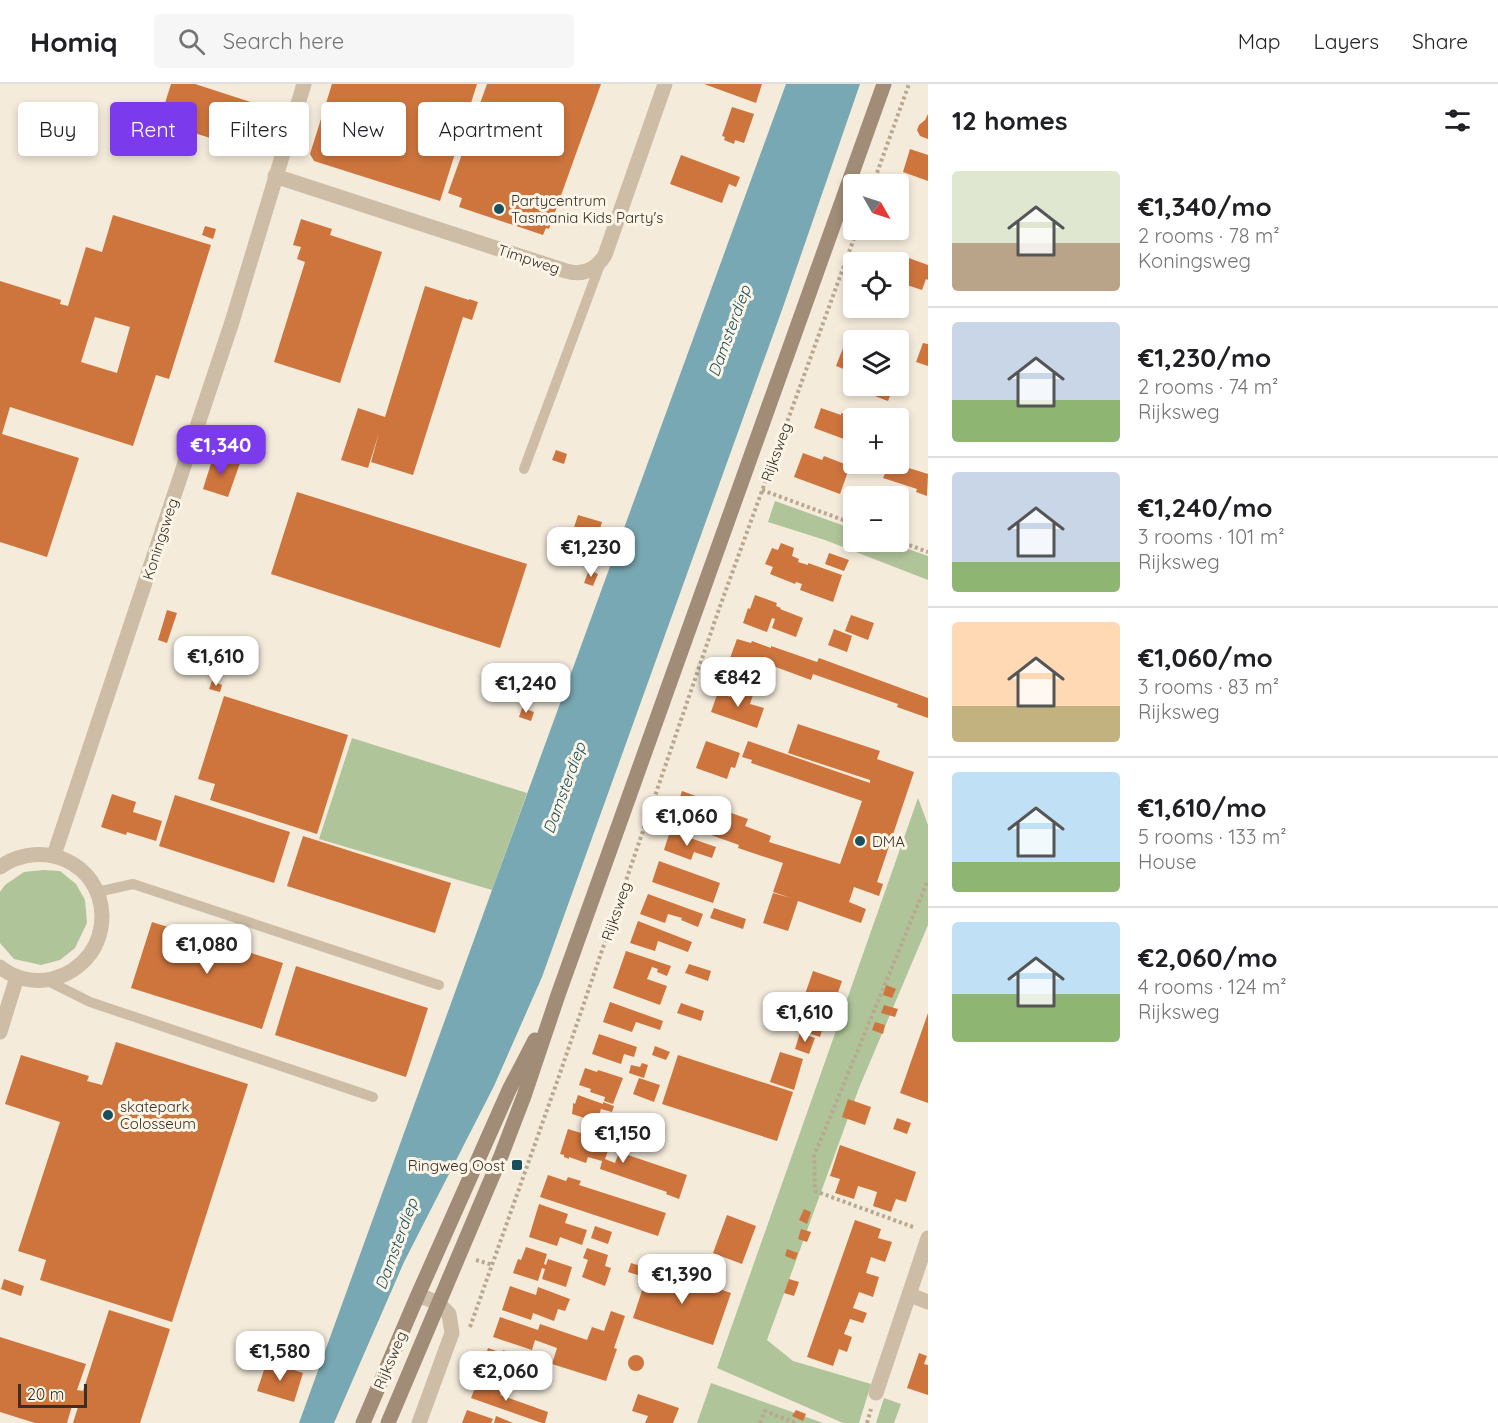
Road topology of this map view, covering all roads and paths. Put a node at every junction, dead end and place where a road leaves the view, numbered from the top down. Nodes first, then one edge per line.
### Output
1 (304, 84) edge
2 (665, 84) edge
3 (884, 84) edge
4 (909, 84) edge
5 (877, 174) edge
6 (275, 176) junction
7 (853, 240) edge
8 (601, 262) junction
9 (524, 469) dead end
10 (762, 490) junction
11 (843, 520) edge
12 (909, 545) edge
13 (928, 552) edge
14 (54, 855) junction
15 (0, 867) edge
16 (928, 880) edge
17 (97, 892) junction
18 (0, 967) edge
19 (17, 977) junction
20 (46, 980) junction
21 (439, 985) dead end
22 (558, 995) junction
23 (0, 1032) edge
24 (373, 1097) dead end
25 (519, 1171) dead end
26 (525, 1173) junction
27 (922, 1233) edge
28 (910, 1295) junction
29 (417, 1297) junction
30 (928, 1302) edge
31 (438, 1303) junction
32 (470, 1328) dead end
33 (876, 1393) dead end
34 (363, 1423) edge
35 (388, 1423) edge
36 (419, 1423) edge
37 (760, 1423) edge
38 (796, 1423) edge

1 - 6 street, Koningsweg
2 - 8 street
3 - 22 main road, Rijksweg
4 - 5 path
6 - 8 street, Timpweg
6 - 14 street, Koningsweg
7 - 10 path, Rijksweg
8 - 9 lane
10 - 11 path
10 - 26 path, Rijksweg
12 - 13 path
14 - 15 street
14 - 17 street
16 - 27 path
17 - 20 street
17 - 21 lane
18 - 19 street
19 - 20 street
19 - 23 street
20 - 24 lane
22 - 29 main road, Rijksweg
22 - 31 main road, Rijksweg
25 - 26 path
26 - 32 path, Rijksweg
27 - 28 street
28 - 30 street
28 - 33 street
29 - 31 street
29 - 34 main road, Rijksweg
31 - 35 main road, Rijksweg
31 - 36 street
37 - 38 path

